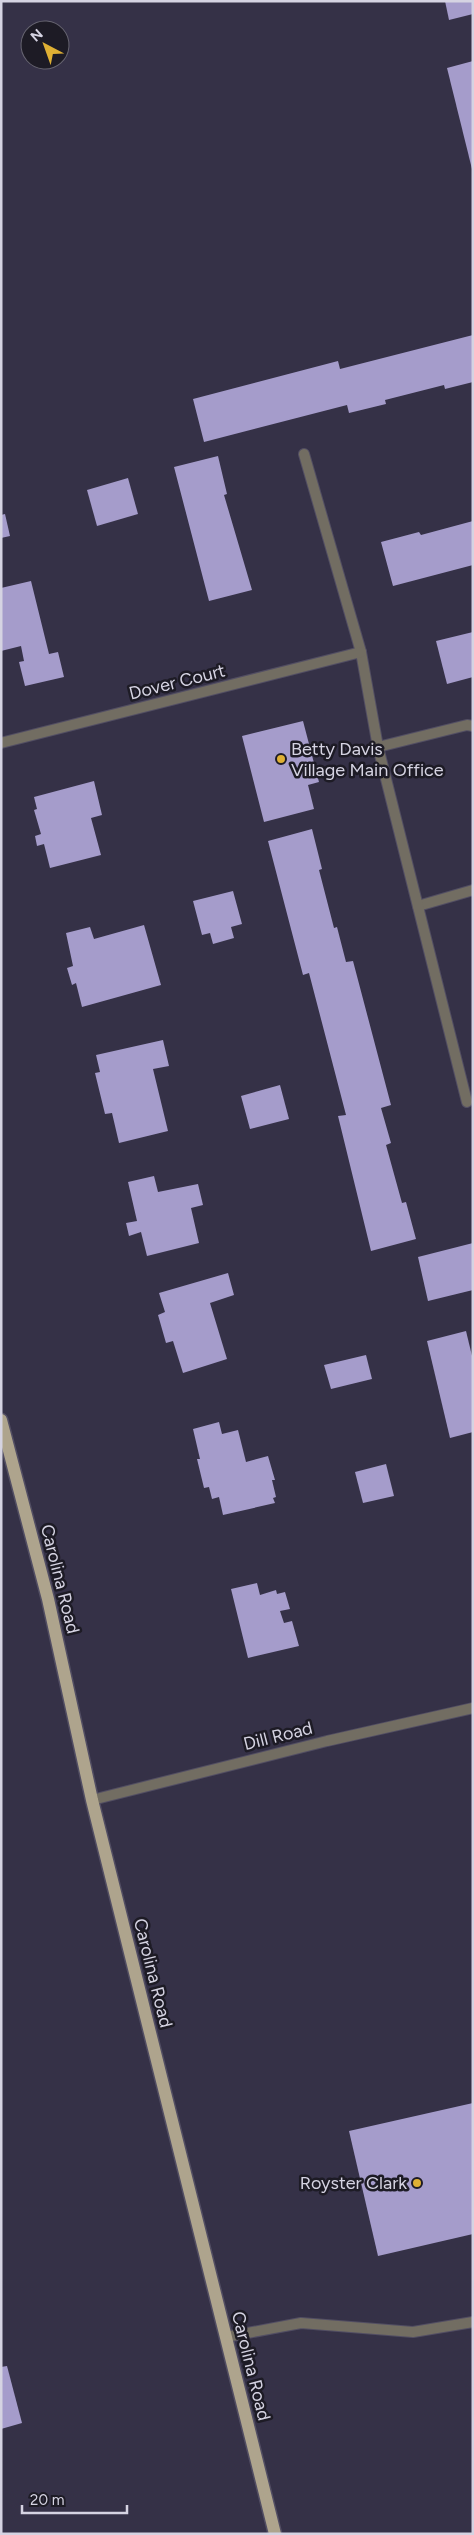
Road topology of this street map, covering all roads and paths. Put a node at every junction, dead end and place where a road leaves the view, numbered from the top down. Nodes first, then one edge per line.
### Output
1 (304, 454) dead end
2 (361, 652) junction
3 (473, 726) edge
4 (1, 743) edge
5 (378, 747) junction
6 (473, 890) edge
7 (418, 906) junction
8 (467, 1102) dead end
9 (1, 1420) edge
10 (473, 1708) edge
11 (92, 1800) junction
12 (473, 2322) edge
13 (226, 2337) junction
14 (275, 2534) edge

1 - 2 street
2 - 4 street, Dover Court
2 - 5 street
3 - 5 street
5 - 7 street
6 - 7 street
7 - 8 street
9 - 11 main road, Carolina Road
10 - 11 street, Dill Road
11 - 13 main road, Carolina Road
12 - 13 street
13 - 14 main road, Carolina Road

